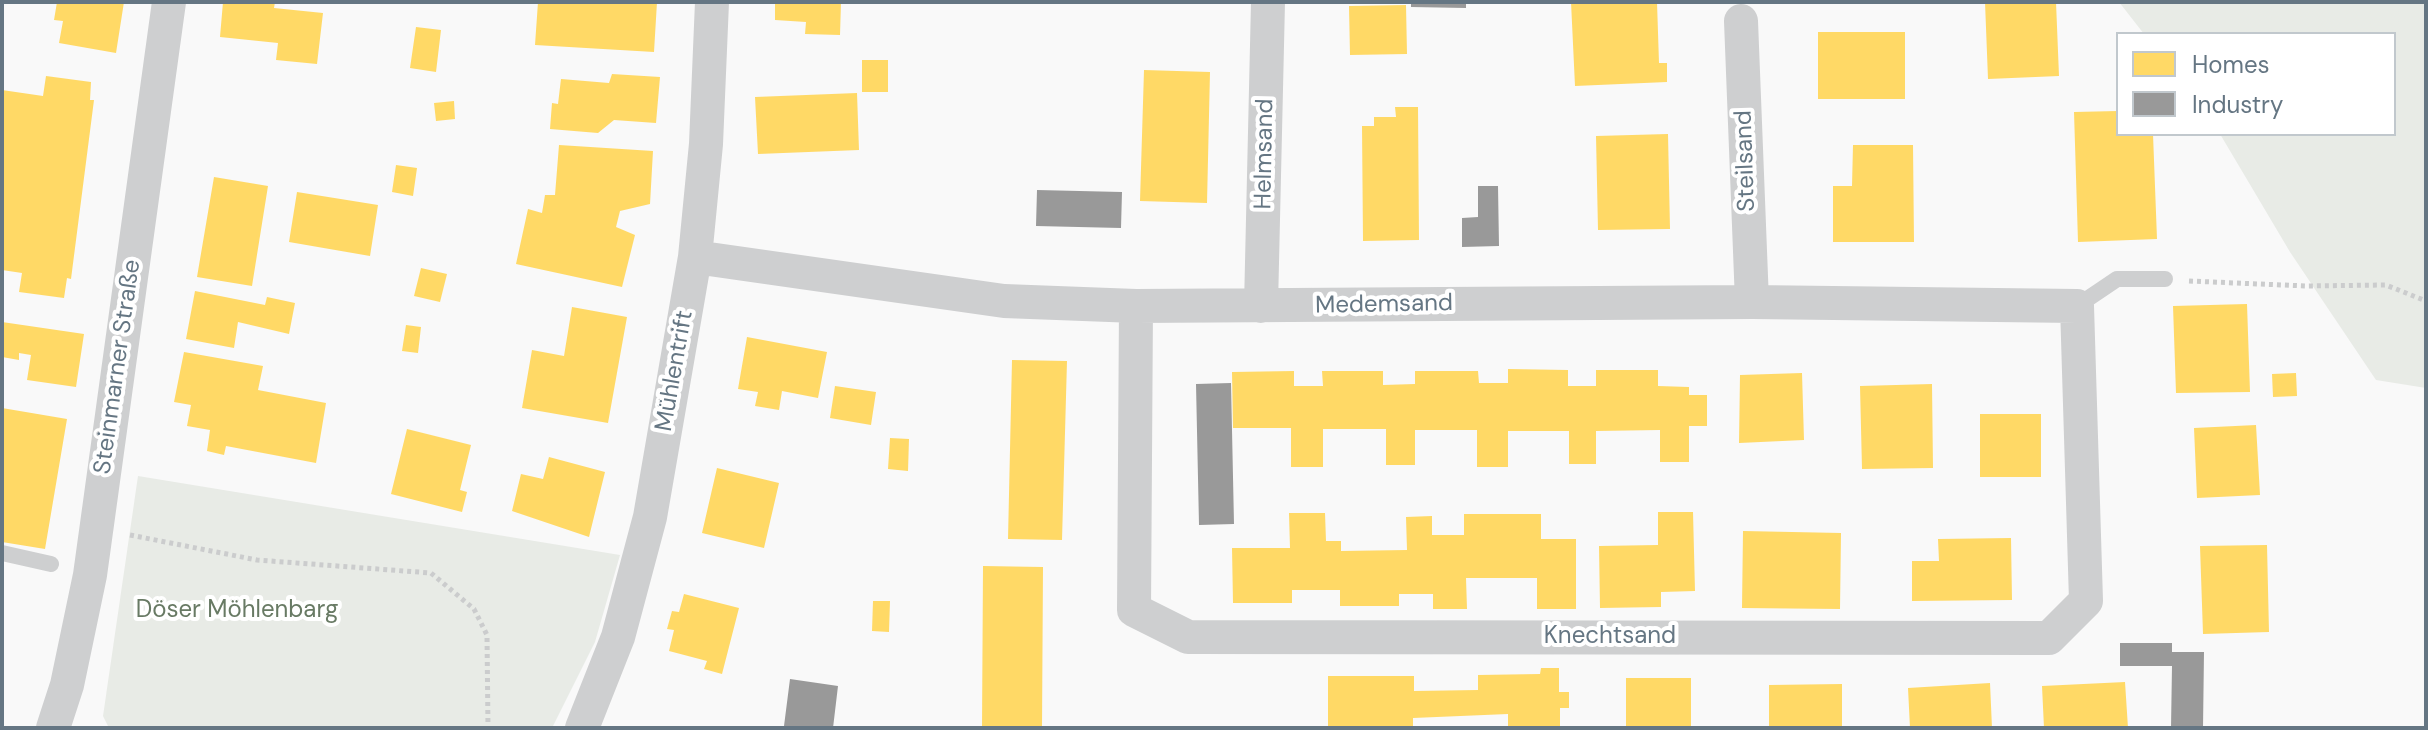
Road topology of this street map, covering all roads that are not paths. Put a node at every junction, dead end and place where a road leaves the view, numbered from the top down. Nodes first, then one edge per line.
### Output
1 (169, 2) edge
2 (712, 2) edge
3 (1268, 2) edge
4 (1741, 21) dead end
5 (695, 257) junction
6 (2165, 279) road end
7 (1752, 302) junction
8 (1136, 306) junction
9 (1261, 306) junction
10 (2077, 306) junction
11 (2, 553) edge
12 (51, 564) dead end
13 (53, 728) edge
14 (582, 728) edge

1 - 13 street, Steinmarner Straße
2 - 5 street, Mühlentrift
3 - 9 street, Helmsand
4 - 7 street, Steilsand
5 - 8 street, Medemsand
5 - 14 street, Mühlentrift
6 - 10 lane
7 - 9 street, Medemsand
7 - 10 street, Medemsand
8 - 9 street, Medemsand
8 - 10 street, Knechtsand
11 - 12 lane

